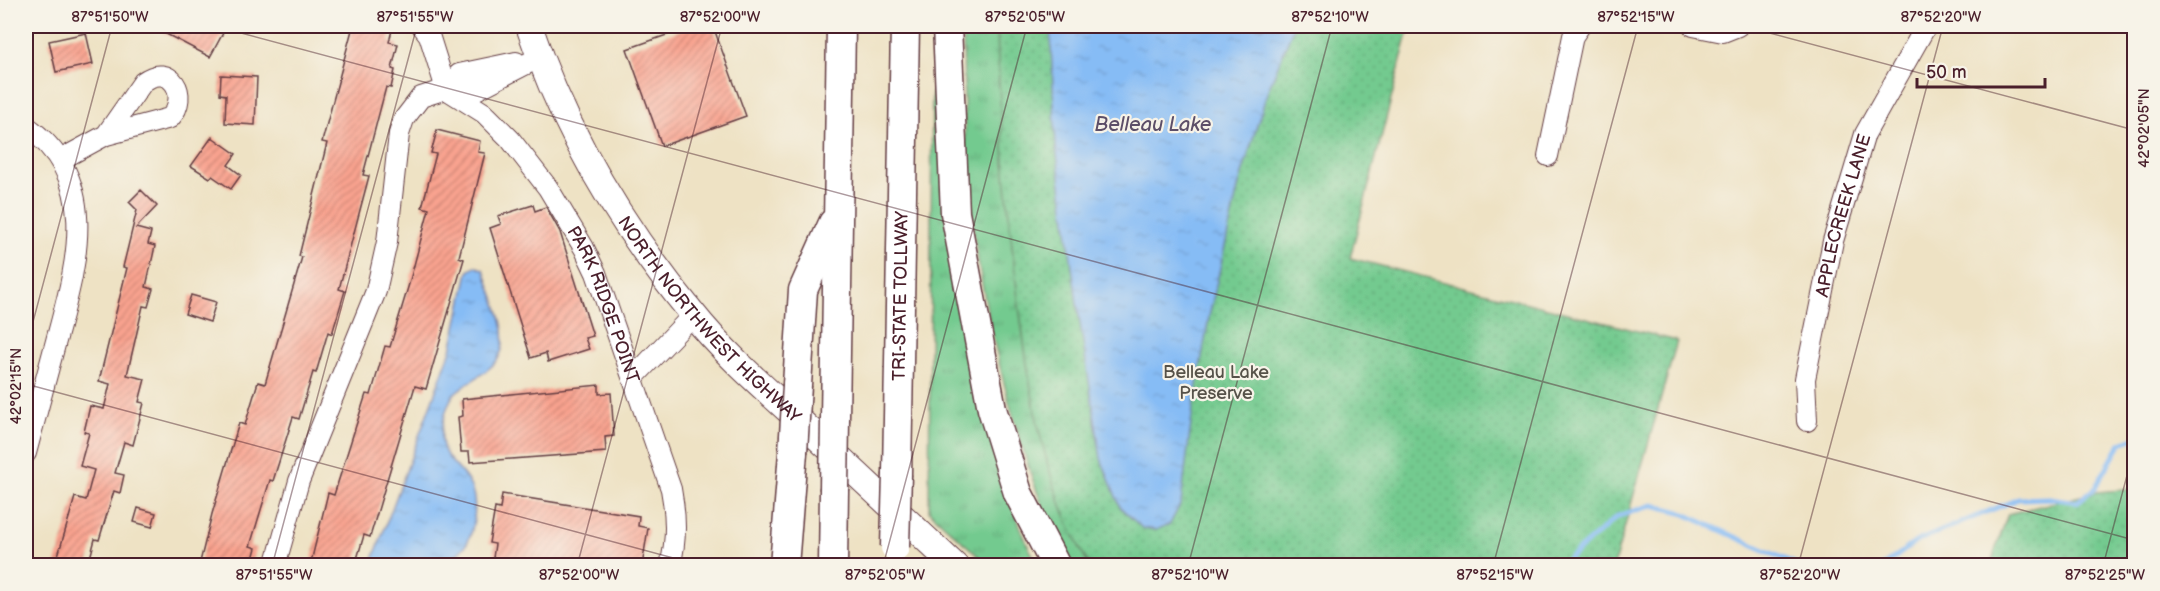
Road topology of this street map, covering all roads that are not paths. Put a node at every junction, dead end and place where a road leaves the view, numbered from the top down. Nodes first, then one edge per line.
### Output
1 (422, 26) edge
2 (529, 26) edge
3 (841, 26) edge
4 (905, 26) edge
5 (947, 26) edge
6 (1580, 26) edge
7 (1693, 26) edge
8 (1738, 26) edge
9 (1926, 26) edge
10 (540, 57) junction
11 (446, 89) junction
12 (26, 126) edge
13 (106, 135) dead end
14 (1548, 156) dead end
15 (60, 160) junction
16 (838, 213) junction
17 (693, 315) junction
18 (634, 377) junction
19 (1807, 421) dead end
20 (26, 453) edge
21 (895, 556) edge
22 (275, 566) edge
23 (670, 566) edge
24 (784, 566) edge
25 (833, 566) edge
26 (955, 566) edge
27 (1056, 566) edge

1 - 11 street
2 - 10 main road, NORTH NORTHWEST HIGHWAY
3 - 16 highway
4 - 21 highway, TRI-STATE TOLLWAY, bridge
5 - 27 highway
6 - 14 street
7 - 8 street
9 - 19 street, APPLECREEK LANE
10 - 11 street
10 - 17 main road, NORTH NORTHWEST HIGHWAY
11 - 18 street, PARK RIDGE POINT
11 - 22 street
12 - 15 street
13 - 15 street
15 - 20 street
16 - 24 highway, bridge
16 - 25 highway, bridge
17 - 18 street
17 - 26 main road, NORTH NORTHWEST HIGHWAY
18 - 23 street, PARK RIDGE POINT

